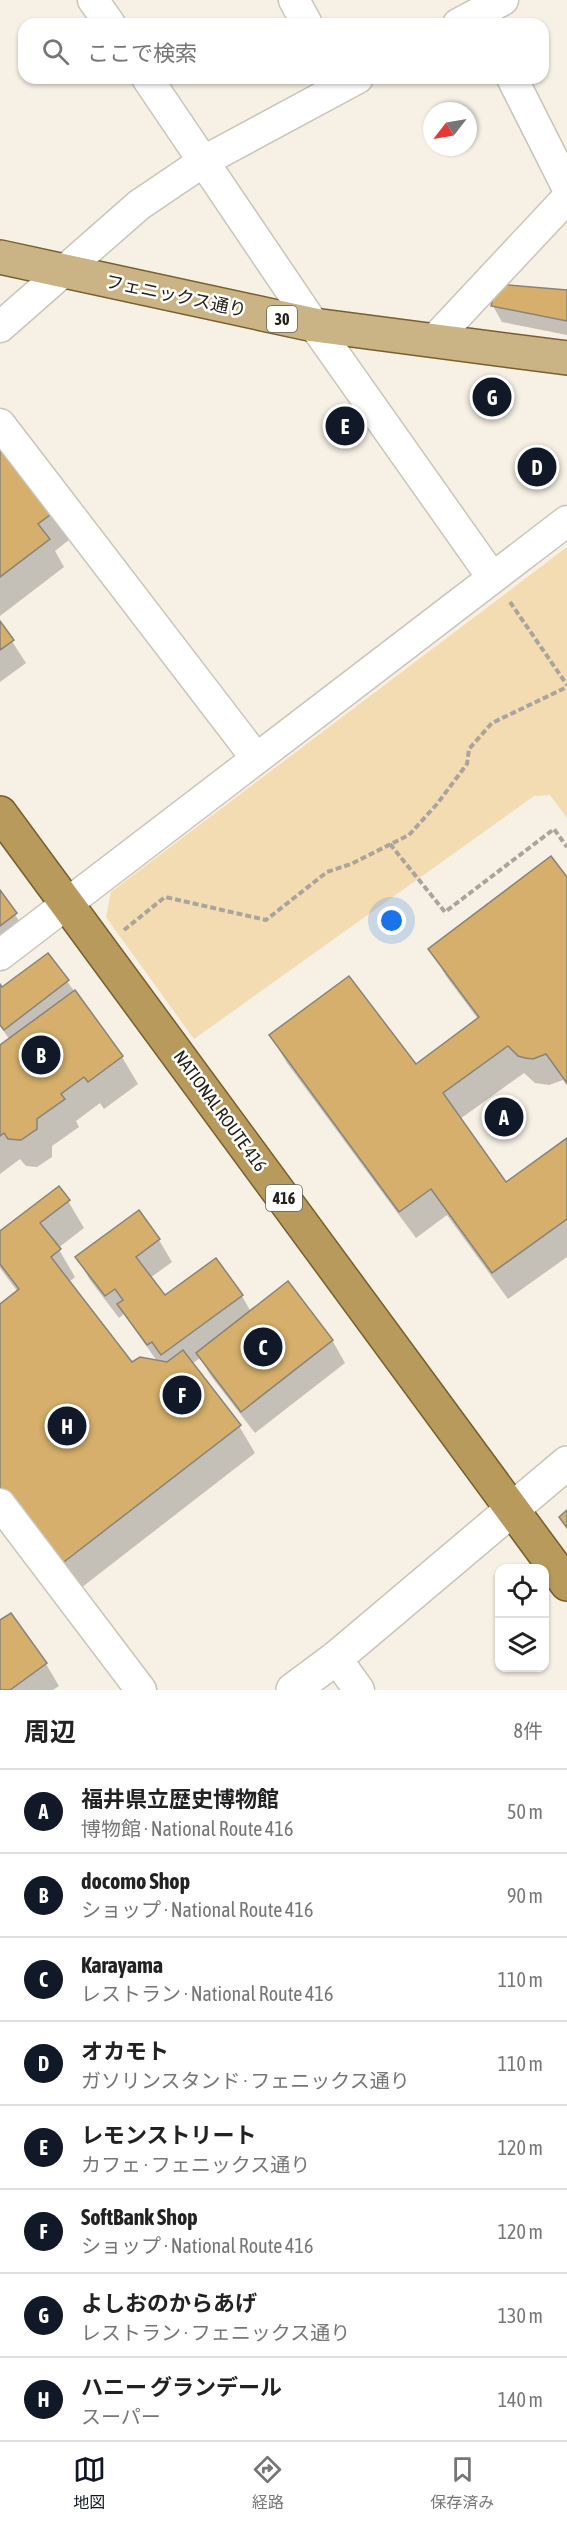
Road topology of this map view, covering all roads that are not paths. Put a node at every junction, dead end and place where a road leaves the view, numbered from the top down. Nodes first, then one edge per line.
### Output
1 (93, 0) edge
2 (294, 0) edge
3 (106, 18) edge
4 (304, 18) edge
5 (151, 84) edge
6 (339, 84) edge
7 (515, 84) edge
8 (204, 161) junction
9 (567, 187) edge
10 (567, 198) edge
11 (0, 257) edge
12 (63, 271) junction
13 (314, 325) junction
14 (0, 327) edge
15 (435, 339) junction
16 (567, 358) edge
17 (0, 424) edge
18 (567, 521) edge
19 (492, 577) junction
20 (256, 758) junction
21 (0, 813) edge
22 (67, 903) junction
23 (0, 955) edge
24 (567, 1463) edge
25 (0, 1503) edge
26 (512, 1509) junction
27 (567, 1584) edge
28 (336, 1658) junction
29 (141, 1690) edge
30 (294, 1690) edge
31 (360, 1690) edge

1 - 3 street
2 - 4 street
5 - 8 street
6 - 8 street
7 - 9 street
8 - 12 street
8 - 13 street
10 - 15 street
11 - 12 main road, フェニックス通り / 30
12 - 13 main road, フェニックス通り / 30
12 - 14 street
13 - 15 main road, フェニックス通り / 30
13 - 19 street
15 - 16 main road, フェニックス通り / 30
17 - 20 street
18 - 19 street
19 - 20 street
20 - 22 street
21 - 22 highway, NATIONAL ROUTE 416 / 416
22 - 23 street
22 - 26 highway, NATIONAL ROUTE 416 / 416
24 - 26 street
25 - 29 street
26 - 27 highway, NATIONAL ROUTE 416 / 416
26 - 28 street
28 - 30 street
28 - 31 street

